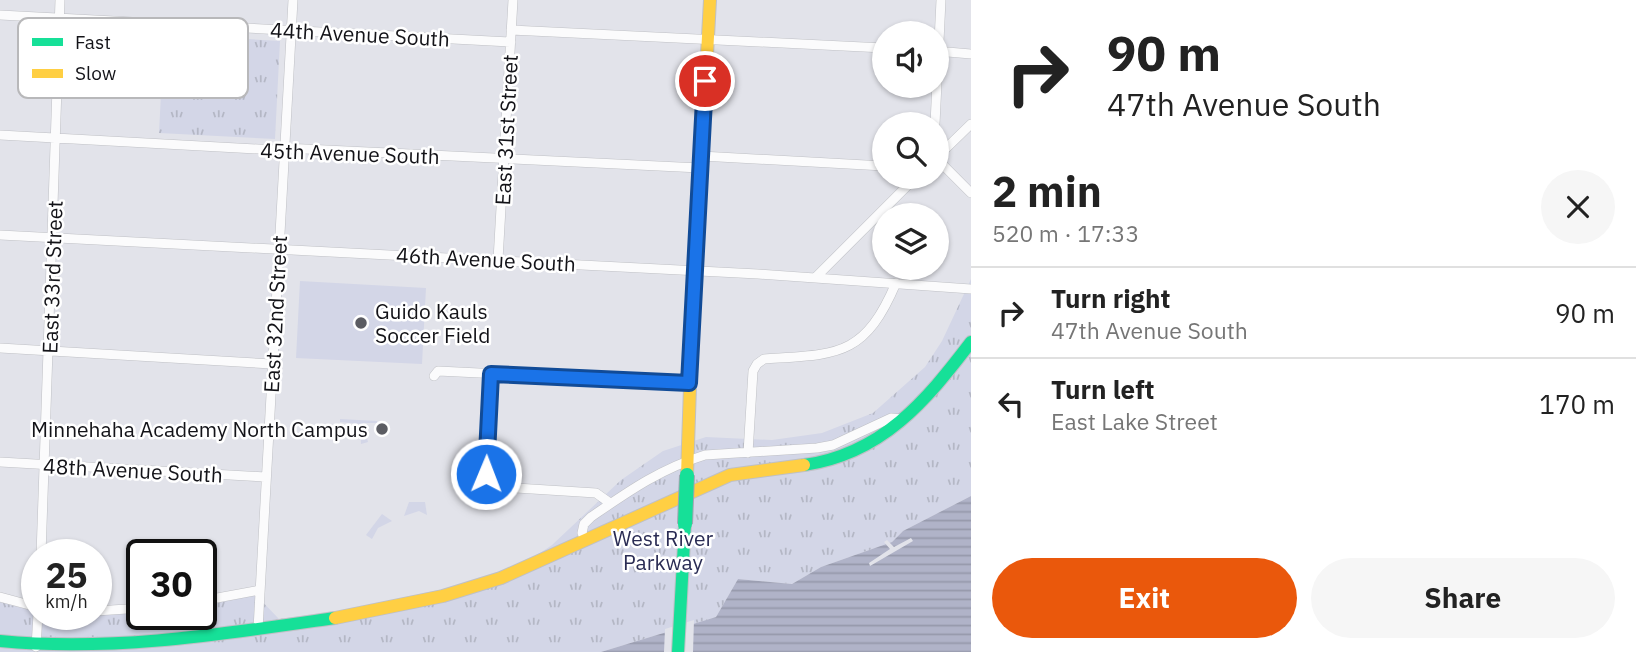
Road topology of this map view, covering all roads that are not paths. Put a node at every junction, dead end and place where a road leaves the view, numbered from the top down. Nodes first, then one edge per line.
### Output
1 (60, 0) edge
2 (293, 0) edge
3 (513, 0) edge
4 (710, 0) edge
5 (941, 0) edge
6 (0, 15) edge
7 (59, 18) joint
8 (939, 21) edge
9 (248, 29) edge
10 (511, 30) junction
11 (291, 31) junction
12 (707, 39) junction
13 (511, 42) junction
14 (872, 47) edge
15 (949, 52) edge
16 (971, 54) edge
17 (56, 98) edge
18 (971, 124) edge
19 (0, 135) edge
20 (55, 138) junction
21 (949, 145) edge
22 (284, 148) junction
23 (505, 160) junction
24 (701, 162) junction
25 (872, 166) edge
26 (949, 171) edge
27 (904, 189) edge
28 (971, 192) edge
29 (0, 235) edge
30 (53, 238) junction
31 (278, 249) junction
32 (498, 260) junction
33 (695, 271) junction
34 (815, 278) junction
35 (896, 283) junction
36 (971, 289) edge
37 (971, 342) edge
38 (0, 348) edge
39 (49, 351) junction
40 (272, 364) junction
41 (491, 374) junction
42 (434, 376) dead end
43 (689, 383) junction
44 (902, 419) junction
45 (833, 445) junction
46 (748, 453) junction
47 (848, 454) junction
48 (0, 462) edge
49 (45, 465) junction
50 (687, 468) junction
51 (265, 477) junction
52 (610, 503) junction
53 (42, 539) edge
54 (585, 539) junction
55 (260, 590) junction
56 (0, 597) edge
57 (217, 598) edge
58 (21, 603) edge
59 (258, 629) junction
60 (37, 630) edge
61 (0, 641) edge
62 (36, 647) junction
63 (678, 652) edge

1 - 7 street, East 33rd Street
2 - 11 street, East 32nd Street
3 - 10 street, East 31st Street
4 - 12 street
5 - 8 street
6 - 7 street, 44th Avenue South
9 - 11 street, 44th Avenue South
10 - 12 street
10 - 13 street, East 31st Street
11 - 13 street, 44th Avenue South
11 - 22 street, East 32nd Street
12 - 14 street
12 - 24 street
13 - 23 street, East 31st Street
15 - 16 street
17 - 20 street, East 33rd Street
18 - 21 street
19 - 20 street, 45th Avenue South
20 - 22 street, 45th Avenue South
20 - 30 street, East 33rd Street
22 - 23 street, 45th Avenue South
22 - 31 street, East 32nd Street
23 - 24 street, 45th Avenue South
23 - 32 street, East 31st Street
24 - 25 street, 45th Avenue South
24 - 33 street
26 - 28 street
27 - 34 street
29 - 30 street, 46th Avenue South
30 - 31 street, 46th Avenue South
30 - 39 street, East 33rd Street
31 - 32 street, 46th Avenue South
31 - 40 street, East 32nd Street
32 - 33 street, 46th Avenue South
33 - 34 street, 46th Avenue South
33 - 43 street
34 - 35 street, 46th Avenue South
35 - 36 street, 46th Avenue South
35 - 46 street
37 - 44 street
38 - 39 street
39 - 40 street
39 - 49 street, East 33rd Street
40 - 51 street, East 32nd Street
41 - 42 street
41 - 43 street
41 - 52 street
43 - 50 street
44 - 45 street
44 - 47 street
45 - 46 street
45 - 47 street
46 - 50 street
47 - 54 street
48 - 49 street, 48th Avenue South
49 - 51 street, 48th Avenue South
49 - 53 street, East 33rd Street
50 - 52 street
50 - 63 street, bridge
51 - 55 street, East 32nd Street
52 - 54 street
54 - 59 street
55 - 57 street
55 - 59 street, East 32nd Street
56 - 58 street
59 - 62 street
60 - 62 street
61 - 62 street

